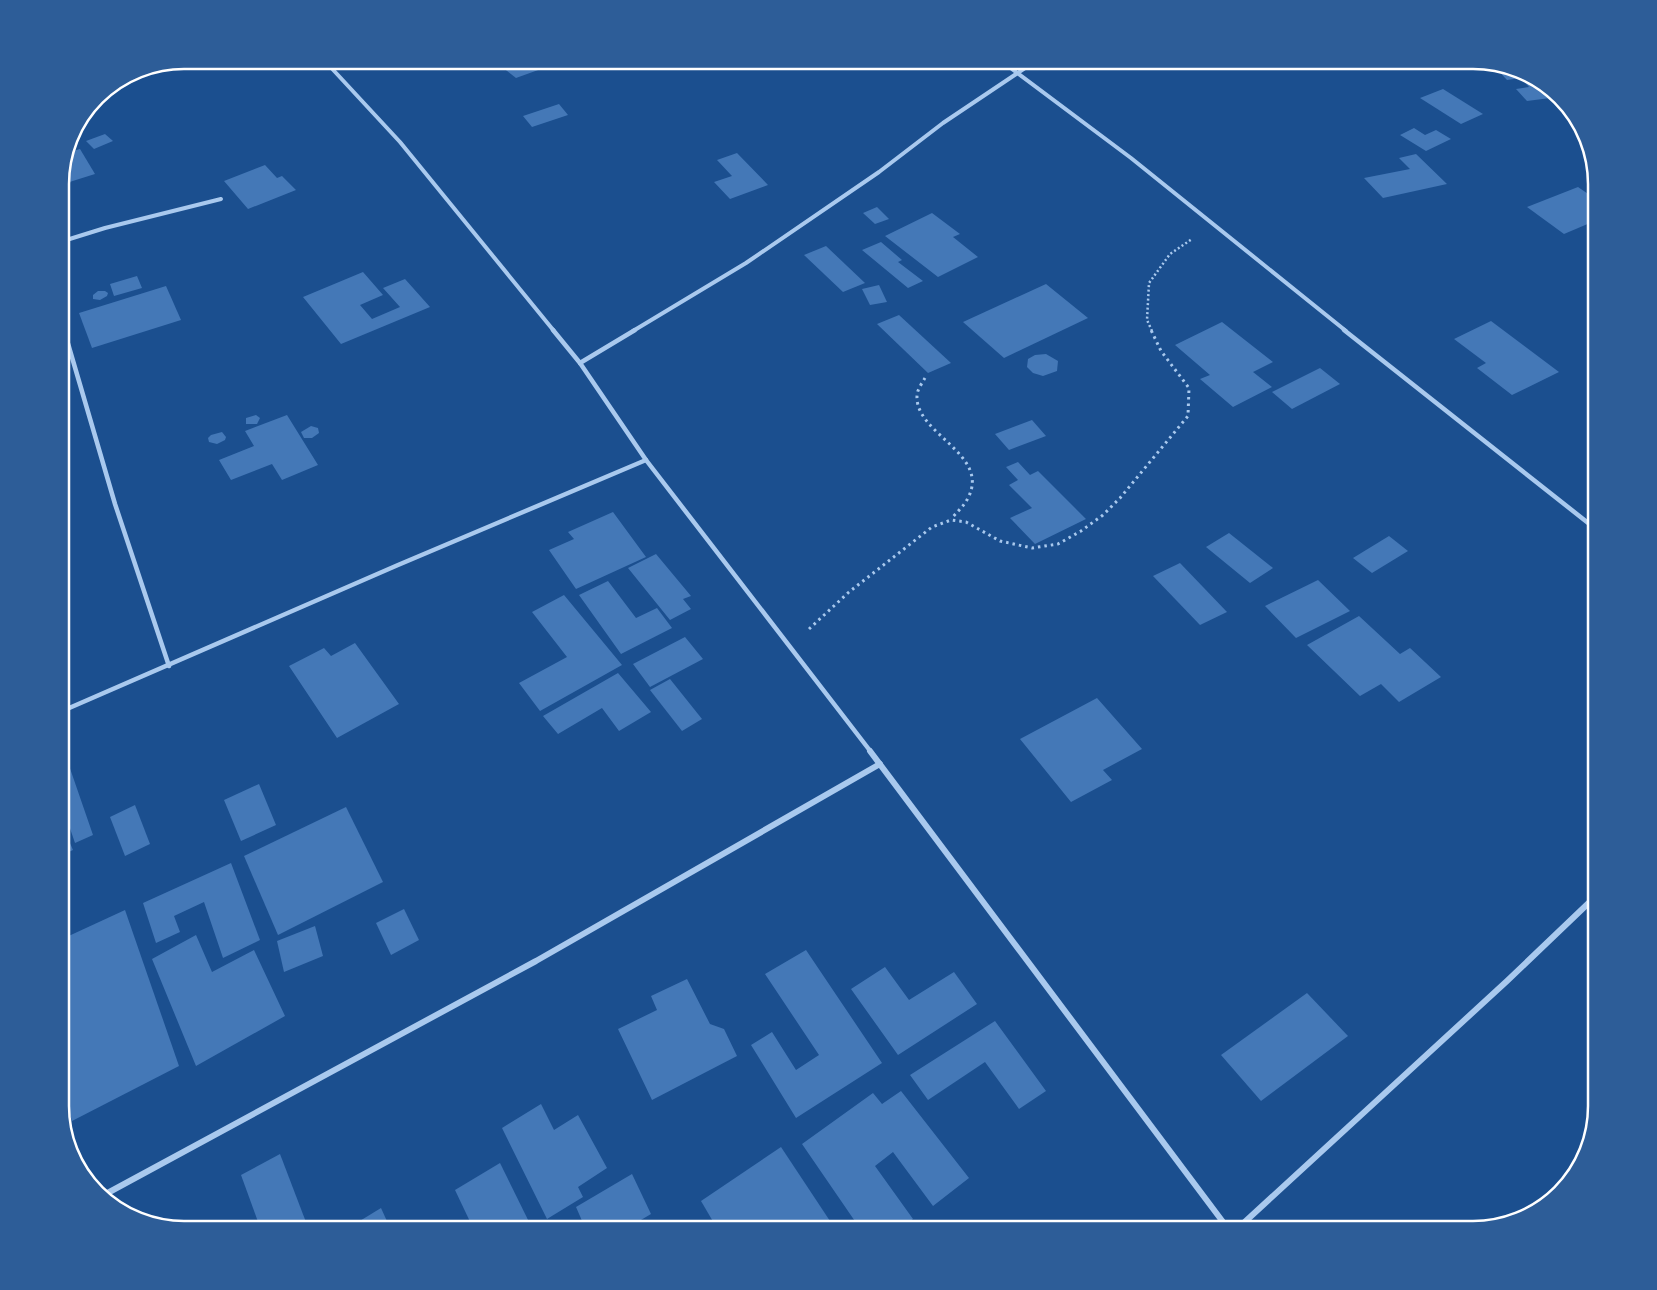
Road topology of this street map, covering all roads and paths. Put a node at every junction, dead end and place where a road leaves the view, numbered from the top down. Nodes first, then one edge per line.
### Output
1 (332, 69) edge
2 (1012, 69) edge
3 (1023, 69) edge
4 (1017, 73) junction
5 (221, 199) dead end
6 (1212, 225) junction
7 (69, 239) edge
8 (69, 347) edge
9 (580, 364) junction
10 (925, 378) dead end
11 (646, 460) junction
12 (950, 520) junction
13 (1588, 523) edge
14 (790, 647) junction
15 (169, 666) junction
16 (69, 708) edge
17 (880, 764) junction
18 (1588, 904) edge
19 (109, 1192) edge
20 (1222, 1221) edge
21 (1246, 1221) edge

1 - 9 street
2 - 4 street
3 - 4 street
4 - 6 street
4 - 9 street
5 - 7 street
6 - 12 path
6 - 13 street
8 - 15 street
9 - 11 street
10 - 12 path
11 - 14 street
11 - 15 street
12 - 14 path
14 - 17 street
15 - 16 street
17 - 19 street
17 - 20 street
18 - 21 street

